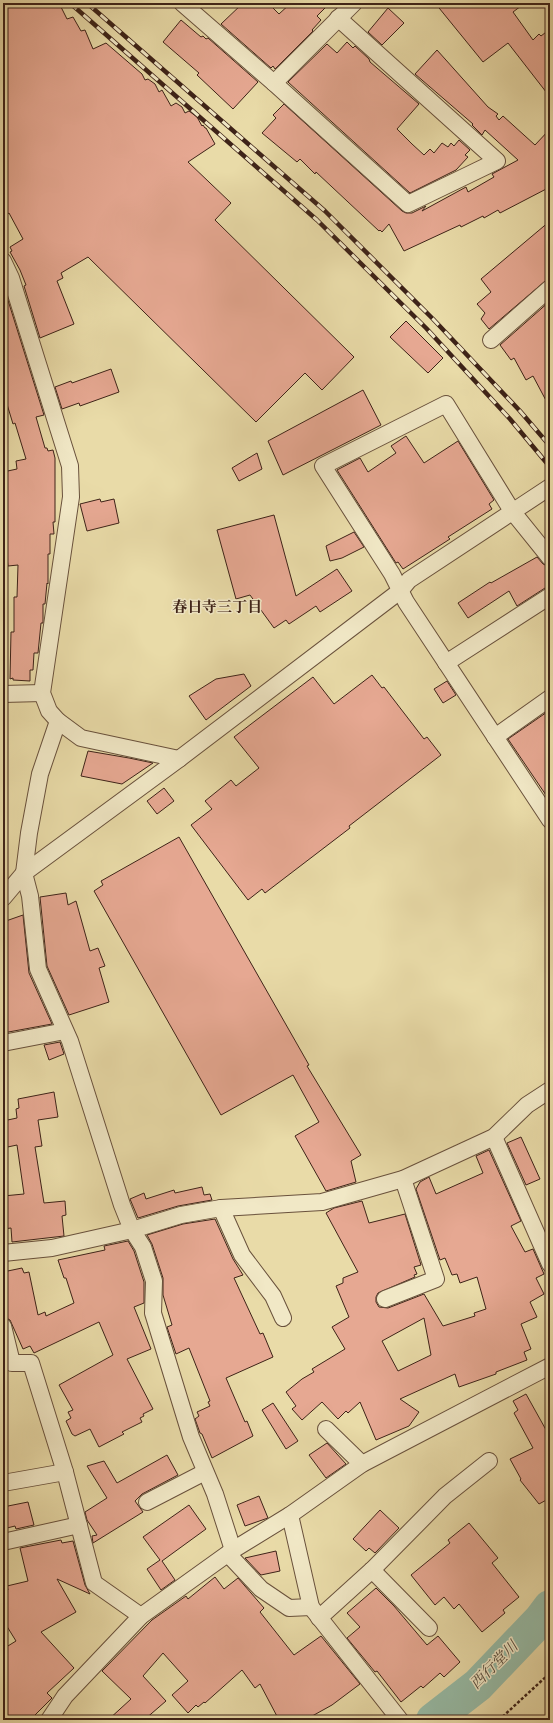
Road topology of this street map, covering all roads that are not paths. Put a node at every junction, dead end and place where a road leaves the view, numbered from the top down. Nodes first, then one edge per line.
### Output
1 (182, 3) edge
2 (354, 3) edge
3 (338, 18) junction
4 (274, 83) junction
5 (3, 261) edge
6 (7, 280) edge
7 (550, 288) edge
8 (491, 340) dead end
9 (550, 486) edge
10 (512, 511) junction
11 (550, 558) edge
12 (400, 591) junction
13 (550, 596) edge
14 (446, 663) junction
15 (42, 693) junction
16 (3, 694) edge
17 (550, 698) edge
18 (58, 720) junction
19 (495, 736) junction
20 (179, 759) junction
21 (547, 810) edge
22 (24, 873) junction
23 (3, 898) edge
24 (65, 1031) junction
25 (3, 1042) edge
26 (550, 1090) edge
27 (494, 1137) junction
28 (403, 1179) junction
29 (221, 1208) junction
30 (132, 1230) junction
31 (3, 1253) edge
32 (550, 1264) edge
33 (385, 1299) dead end
34 (283, 1318) dead end
35 (3, 1326) edge
36 (550, 1366) edge
37 (326, 1429) dead end
38 (489, 1461) dead end
39 (362, 1464) junction
40 (65, 1472) junction
41 (205, 1472) junction
42 (3, 1483) edge
43 (147, 1502) dead end
44 (290, 1515) junction
45 (79, 1525) junction
46 (3, 1542) edge
47 (231, 1552) junction
48 (372, 1570) junction
49 (315, 1612) junction
50 (142, 1616) junction
51 (429, 1628) dead end
52 (49, 1720) edge
53 (399, 1720) edge

1 - 4 street
2 - 3 street
3 - 4 street
3 - 4 street
5 - 6 street
6 - 15 street
7 - 8 street
9 - 10 street
10 - 11 street
10 - 12 street
10 - 12 street
12 - 14 street
12 - 20 street
13 - 14 street
14 - 19 street
15 - 16 street
15 - 18 street
17 - 19 street
18 - 20 street
18 - 22 street
19 - 21 street
20 - 22 street
22 - 23 street
22 - 24 street
24 - 25 street
24 - 30 street
26 - 27 street
27 - 28 street
27 - 32 street
28 - 29 street
28 - 33 street
29 - 30 street
29 - 34 street
30 - 31 street
30 - 41 street
35 - 40 street
36 - 39 street
37 - 39 street
38 - 48 street
39 - 44 street
40 - 42 street
40 - 45 street
41 - 43 street
41 - 47 street
44 - 47 street
44 - 49 street
45 - 46 street
45 - 50 street
47 - 49 street
47 - 50 street
48 - 49 street
48 - 51 street
49 - 53 street
50 - 52 street

